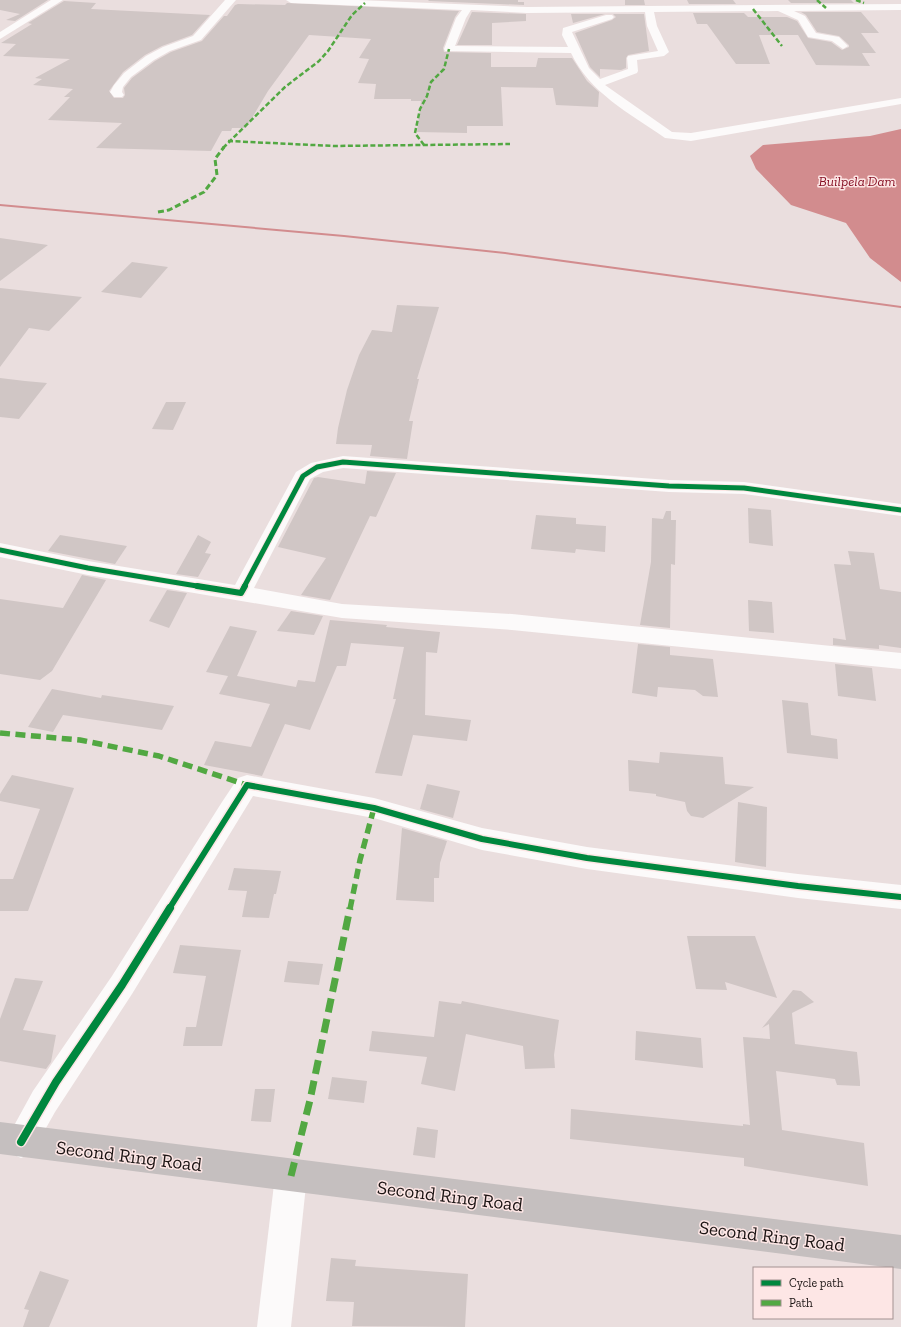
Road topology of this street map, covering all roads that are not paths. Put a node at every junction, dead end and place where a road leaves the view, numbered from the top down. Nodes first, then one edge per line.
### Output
1 (58, 0) edge
2 (231, 0) edge
3 (291, 0) edge
4 (571, 0) edge
5 (366, 2) edge
6 (781, 4) edge
7 (864, 4) edge
8 (468, 8) junction
9 (568, 10) junction
10 (611, 10) junction
11 (649, 10) junction
12 (899, 12) edge
13 (567, 35) junction
14 (0, 36) edge
15 (554, 36) dead end
16 (513, 39) dead end
17 (843, 46) dead end
18 (504, 49) junction
19 (575, 50) junction
20 (597, 84) junction
21 (118, 94) dead end
22 (901, 101) edge
23 (901, 510) edge
24 (0, 550) edge
25 (241, 593) junction
26 (901, 661) edge
27 (901, 897) edge
28 (10, 1140) edge
29 (291, 1176) junction
30 (901, 1252) edge
31 (274, 1327) edge

1 - 14 street
2 - 21 street
3 - 5 street
4 - 9 street
5 - 8 street
6 - 7 street
6 - 11 street
6 - 17 street
7 - 12 street
8 - 9 street
8 - 18 street
9 - 10 street
10 - 11 street
10 - 13 street
11 - 20 street
13 - 15 street
13 - 19 street
16 - 18 street
18 - 19 street
19 - 20 street
20 - 22 street
23 - 25 street
24 - 25 street
25 - 26 street
27 - 28 street
28 - 29 main road, Second Ring Road
29 - 30 main road, Second Ring Road
29 - 31 street

